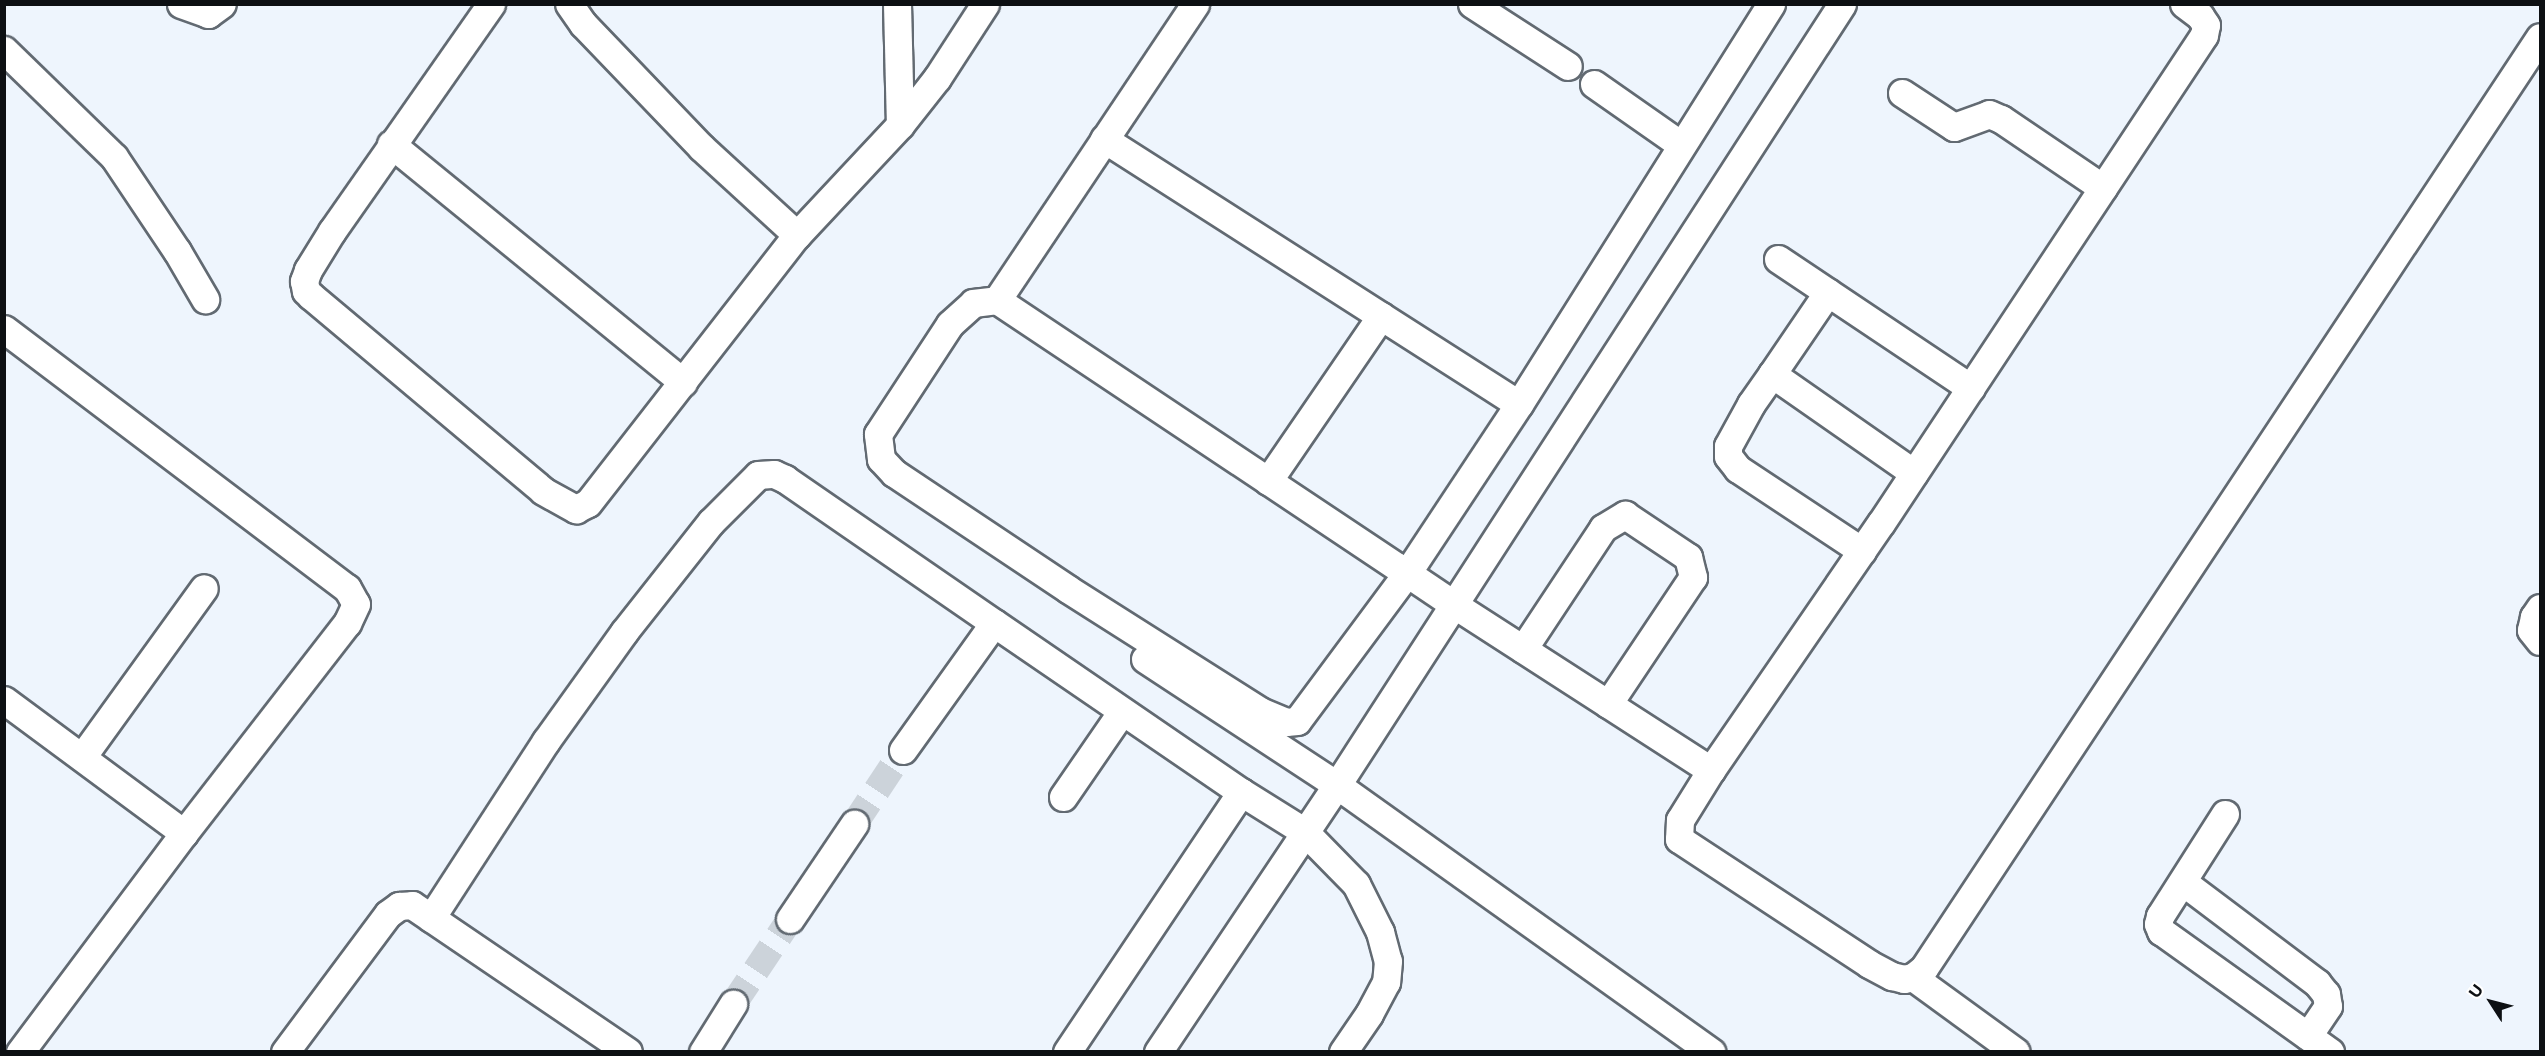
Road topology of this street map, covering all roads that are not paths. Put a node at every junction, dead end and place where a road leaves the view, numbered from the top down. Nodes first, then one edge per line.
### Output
1 (181, 4) edge
2 (222, 4) edge
3 (491, 4) edge
4 (569, 4) edge
5 (897, 4) edge
6 (985, 4) edge
7 (1195, 4) edge
8 (1472, 4) edge
9 (1771, 4) edge
10 (1842, 4) edge
11 (2184, 4) edge
12 (2541, 37) edge
13 (4, 50) edge
14 (1568, 66) dead end
15 (1594, 84) dead end
16 (1902, 93) dead end
17 (900, 125) junction
18 (1104, 139) junction
19 (391, 144) junction
20 (1681, 145) junction
21 (2103, 188) junction
22 (797, 235) junction
23 (1779, 259) dead end
24 (1828, 292) junction
25 (204, 298) dead end
26 (997, 300) junction
27 (1381, 316) junction
28 (4, 329) edge
29 (1772, 374) junction
30 (683, 382) junction
31 (1971, 388) junction
32 (1519, 404) junction
33 (1914, 473) junction
34 (1268, 481) junction
35 (926, 516) dead end
36 (1862, 551) junction
37 (1407, 573) junction
38 (204, 588) dead end
39 (1453, 604) junction
40 (2541, 608) edge
41 (994, 623) junction
42 (2541, 641) edge
43 (1523, 649) junction
44 (5, 701) edge
45 (1608, 704) junction
46 (1122, 711) junction
47 (903, 750) tunnel mouth
48 (82, 757) junction
49 (1711, 770) junction
50 (1337, 785) junction
51 (1241, 792) junction
52 (1063, 797) dead end
53 (2225, 814) dead end
54 (854, 824) tunnel mouth
55 (1305, 832) junction
56 (184, 833) junction
57 (2182, 882) junction
58 (431, 918) junction
59 (790, 920) tunnel mouth
60 (1913, 977) junction
61 (733, 1004) tunnel mouth
62 (2308, 1035) junction
63 (596, 1043) edge
64 (1704, 1049) edge
65 (20, 1052) edge
66 (285, 1052) edge
67 (628, 1052) edge
68 (704, 1052) edge
69 (1067, 1052) edge
70 (1158, 1052) edge
71 (1343, 1052) edge
72 (2016, 1052) edge
73 (2330, 1052) edge

1 - 2 lane
3 - 19 lane
4 - 22 lane
5 - 17 lane
6 - 17 lane
7 - 18 lane
8 - 14 lane
9 - 20 lane
10 - 39 lane
11 - 21 lane
12 - 60 lane
13 - 25 lane
15 - 20 lane
16 - 21 lane
17 - 22 lane
18 - 26 lane
18 - 27 lane
19 - 30 lane
19 - 30 lane
20 - 32 lane
21 - 31 lane
22 - 30 lane
23 - 24 lane
24 - 29 lane
24 - 31 lane
26 - 34 lane
26 - 37 lane
27 - 32 lane
27 - 34 lane
28 - 56 lane
29 - 33 lane
29 - 36 lane
31 - 33 lane
32 - 37 lane
33 - 36 lane
34 - 37 lane
35 - 50 lane
36 - 49 lane
37 - 39 lane
38 - 48 lane
39 - 43 lane
39 - 50 lane
40 - 42 lane
41 - 46 lane
41 - 47 lane
41 - 58 lane
43 - 45 lane
43 - 45 lane
44 - 48 lane
45 - 49 lane
46 - 51 lane
46 - 52 lane
48 - 56 lane
49 - 60 lane
50 - 55 lane
50 - 64 lane
51 - 55 lane
51 - 69 lane
53 - 57 lane
54 - 59 lane
55 - 70 lane
55 - 71 lane
56 - 65 lane
57 - 62 lane
57 - 62 lane
58 - 63 lane
58 - 66 lane
60 - 72 lane
61 - 68 lane
62 - 73 lane
63 - 67 lane

